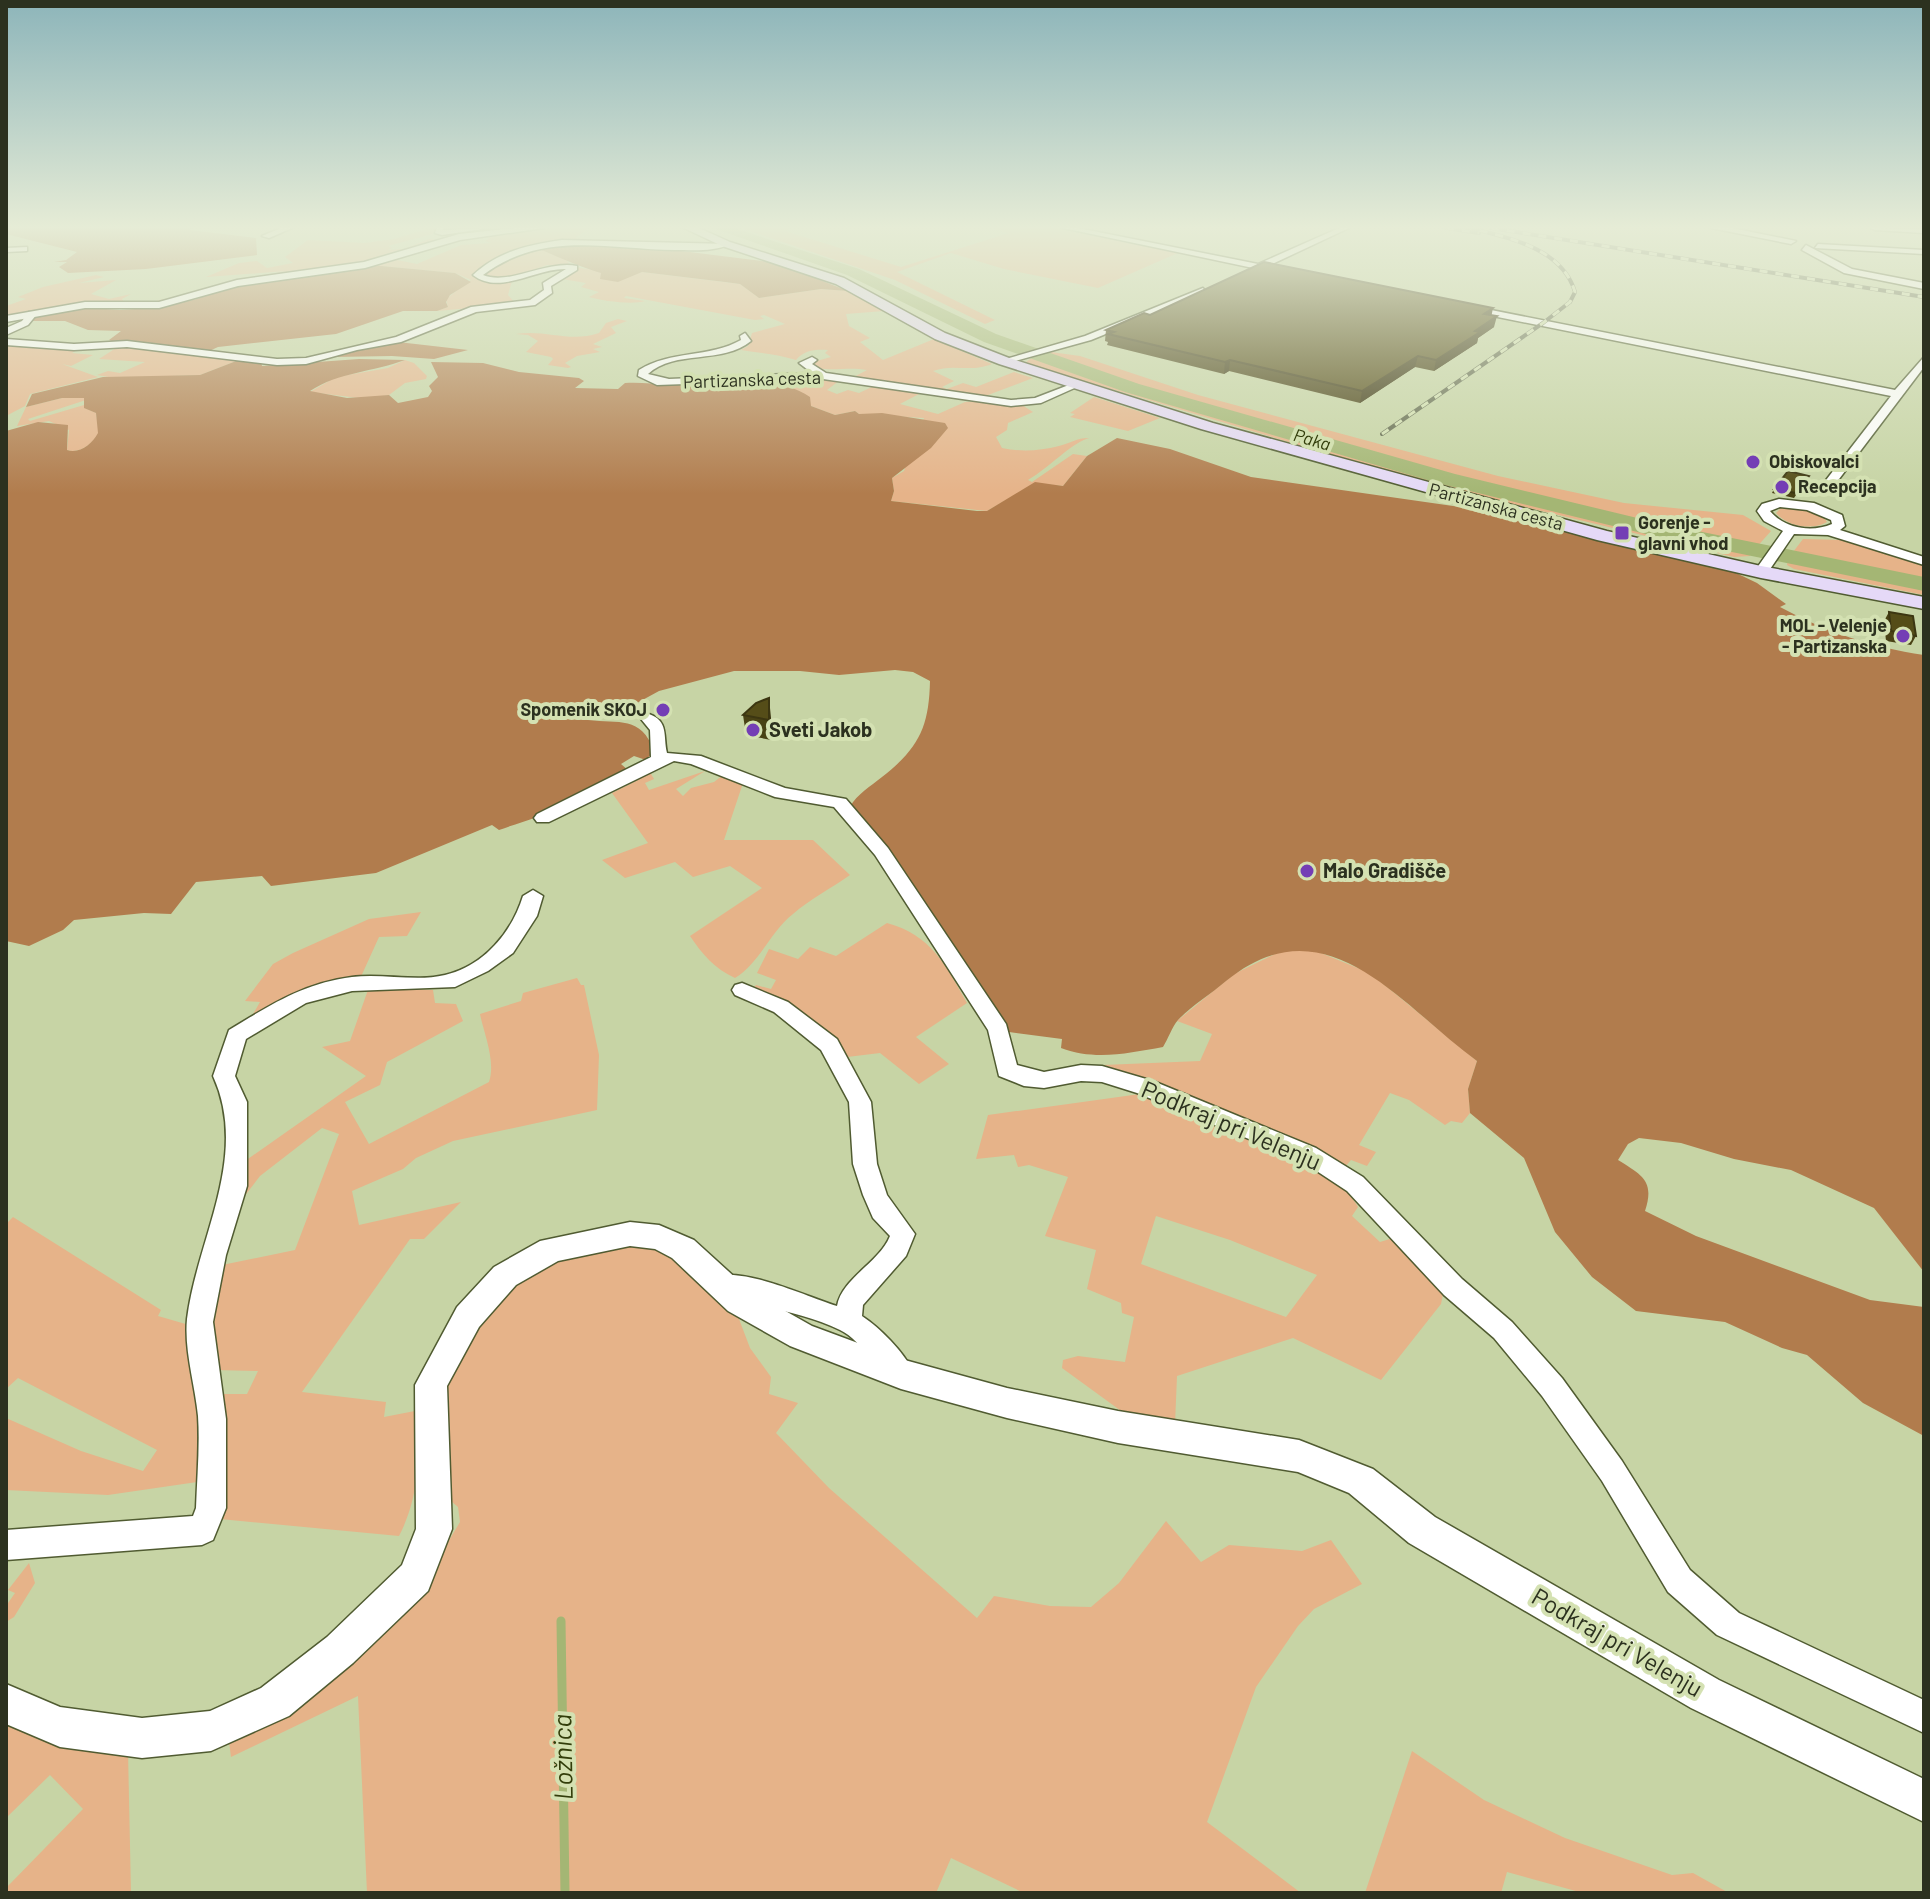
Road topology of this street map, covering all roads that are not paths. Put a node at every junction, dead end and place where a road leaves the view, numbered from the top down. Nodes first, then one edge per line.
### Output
1 (30, 317) edge
2 (455, 317) edge
3 (905, 317) edge
4 (1142, 317) edge
5 (1509, 317) edge
6 (6, 332) edge
7 (745, 336) dead end
8 (6, 342) edge
9 (1011, 359) junction
10 (812, 360) dead end
11 (1922, 364) edge
12 (823, 376) junction
13 (1074, 386) junction
14 (1898, 394) junction
15 (1810, 506) junction
16 (1791, 529) junction
17 (1830, 531) junction
18 (1924, 561) edge
19 (1764, 566) junction
20 (1924, 603) edge
21 (649, 719) dead end
22 (660, 759) junction
23 (543, 818) dead end
24 (533, 896) dead end
25 (742, 990) dead end
26 (725, 1285) junction
27 (848, 1321) junction
28 (901, 1374) junction
29 (6, 1545) edge
30 (6, 1704) edge
31 (1924, 1717) edge
32 (1924, 1801) edge

1 - 6 street
2 - 8 street
3 - 9 main road, Partizanska cesta
4 - 9 street
5 - 14 street
7 - 12 street, Partizanska cesta
9 - 13 main road, Partizanska cesta
10 - 12 street
11 - 14 street
12 - 13 street, Partizanska cesta
13 - 19 main road, Partizanska cesta
14 - 15 street
15 - 16 street
15 - 17 street
16 - 17 street
16 - 19 street
17 - 18 street
19 - 20 main road, Partizanska cesta
21 - 22 street
22 - 23 street
22 - 31 street, Podkraj pri Velenju
24 - 29 street
25 - 27 street
26 - 27 street
26 - 28 street, Podkraj pri Velenju
26 - 30 street, Podkraj pri Velenju
27 - 28 street
28 - 32 street, Podkraj pri Velenju

